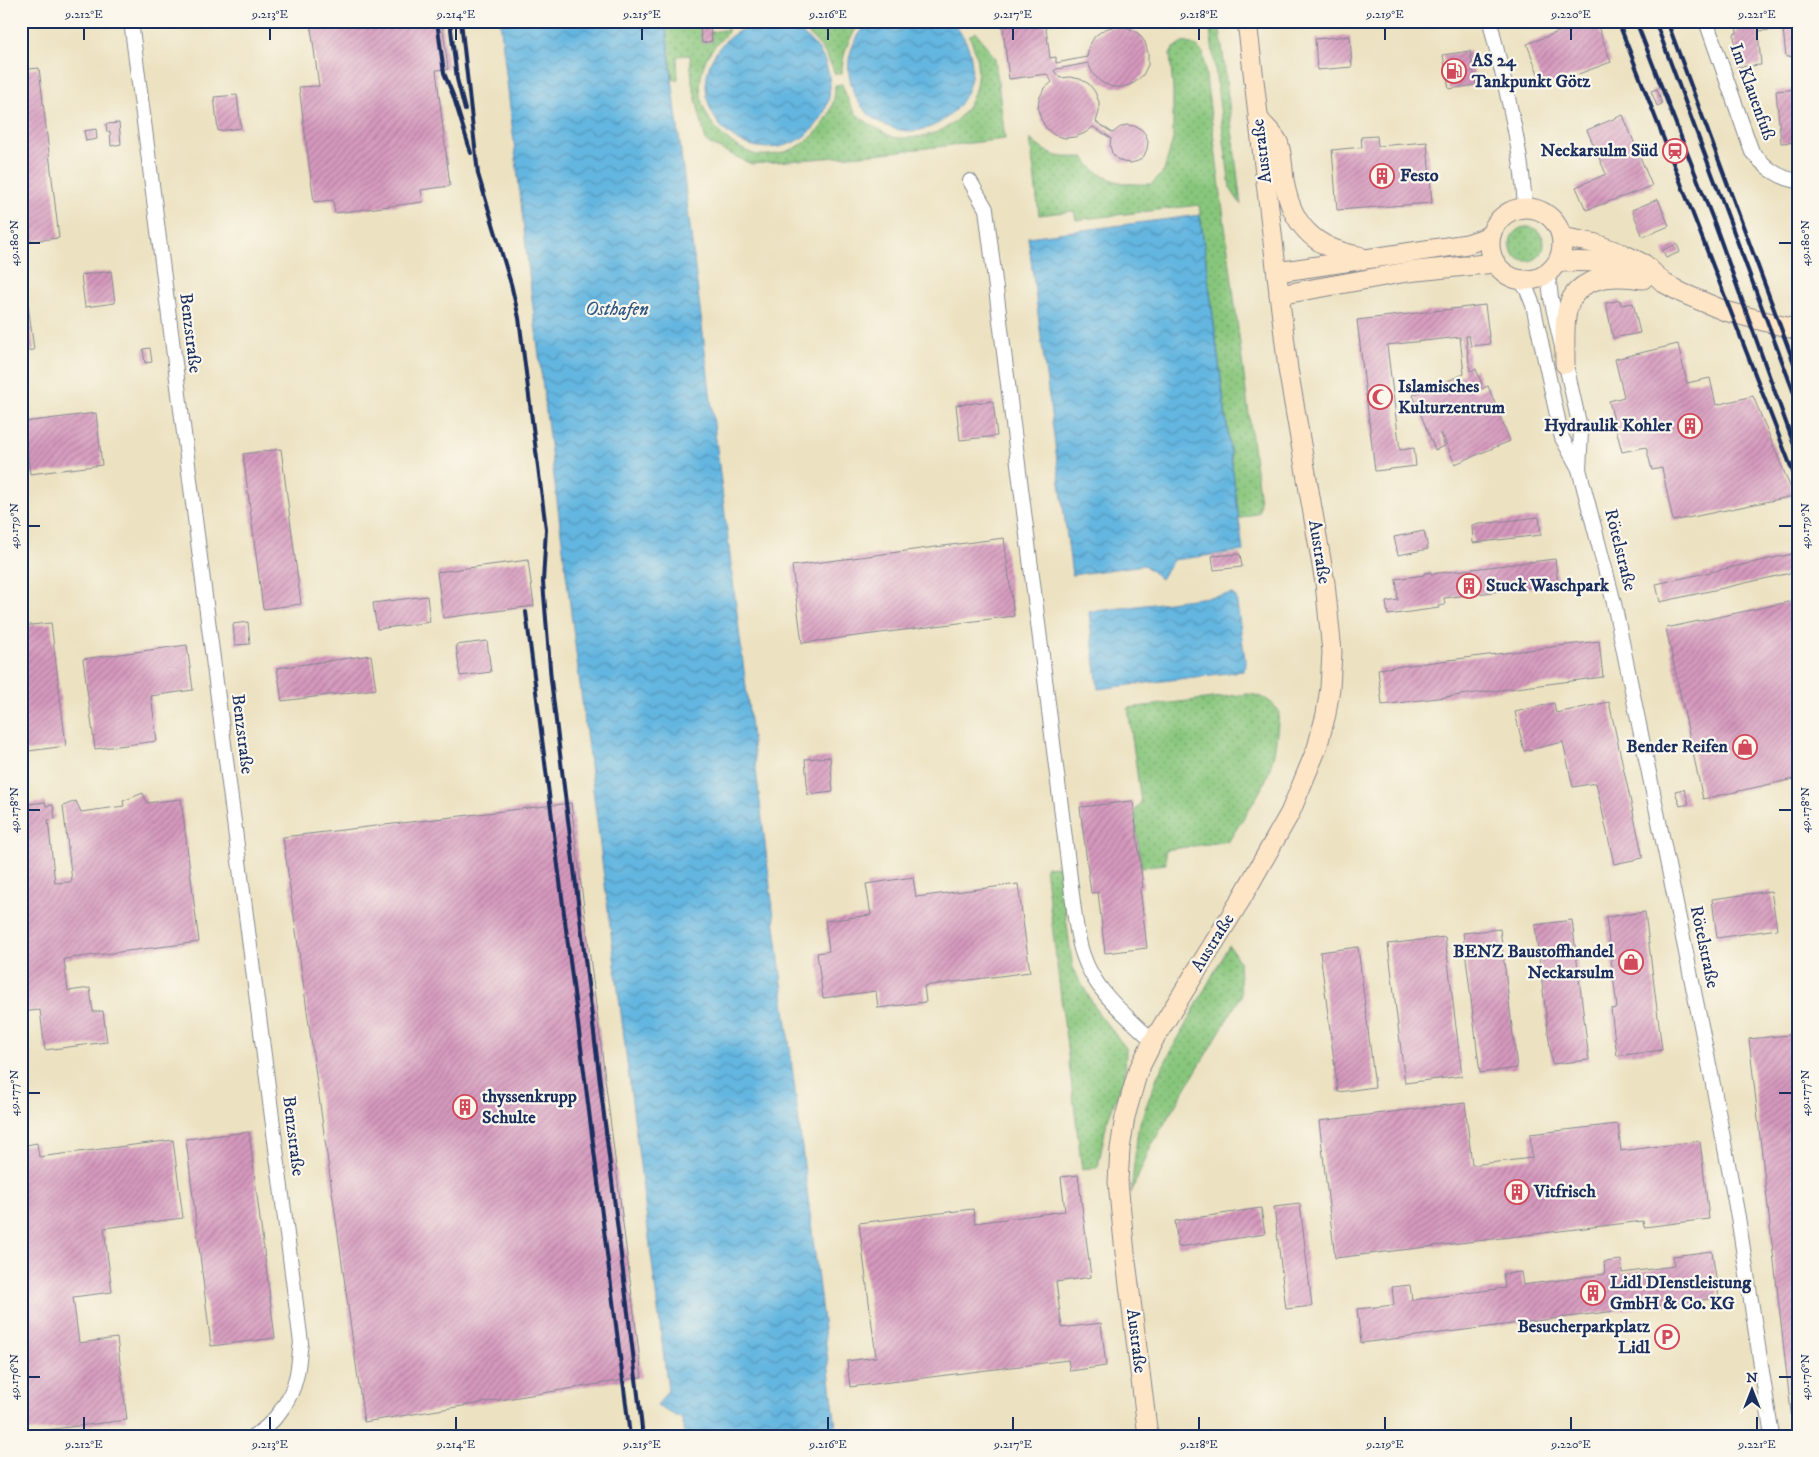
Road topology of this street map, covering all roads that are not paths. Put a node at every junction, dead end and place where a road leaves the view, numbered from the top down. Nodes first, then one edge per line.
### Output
1 (131, 21) edge
2 (1247, 21) edge
3 (1490, 21) edge
4 (1706, 21) edge
5 (1258, 118) junction
6 (970, 181) dead end
7 (1798, 181) edge
8 (1525, 208) junction
9 (1491, 234) junction
10 (1562, 237) junction
11 (1370, 258) junction
12 (1495, 263) junction
13 (1553, 268) junction
14 (1276, 272) junction
15 (1643, 279) junction
16 (1520, 280) junction
17 (1664, 283) junction
18 (1279, 295) junction
19 (1798, 330) edge
20 (1565, 364) junction
21 (1579, 470) junction
22 (1153, 1041) junction
23 (253, 1436) edge
24 (1148, 1436) edge
25 (1772, 1436) edge

1 - 23 street, Benzstraße
2 - 5 main road, Austraße
3 - 8 street
4 - 7 street, Im Klauenfuß
5 - 11 main road
5 - 14 main road, Austraße
6 - 22 street
8 - 9 main road
8 - 10 main road
9 - 11 main road
9 - 12 main road
10 - 13 main road
10 - 17 main road
11 - 14 main road
12 - 16 main road
12 - 18 main road
13 - 15 main road
13 - 16 main road
13 - 20 street, Rötelstraße
14 - 18 main road, Austraße
15 - 17 main road
15 - 20 main road
16 - 21 street, Rötelstraße
17 - 19 main road
18 - 22 main road, Austraße
20 - 21 street, Rötelstraße
21 - 25 street, Rötelstraße
22 - 24 main road, Austraße

